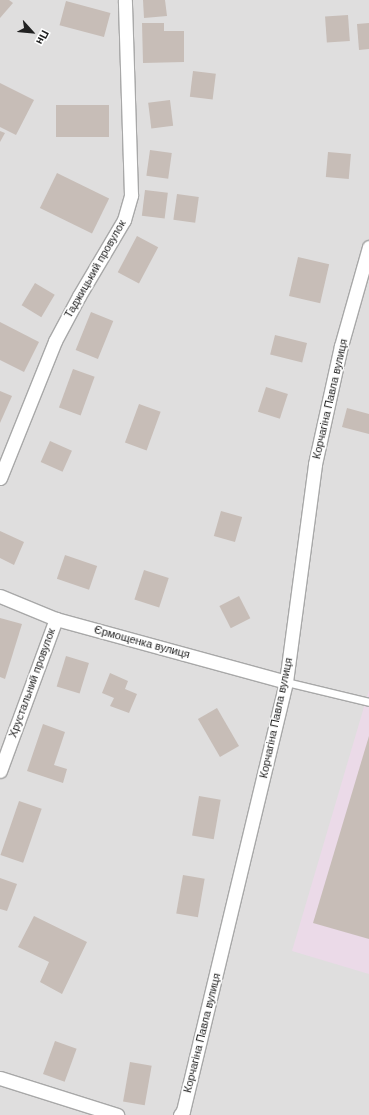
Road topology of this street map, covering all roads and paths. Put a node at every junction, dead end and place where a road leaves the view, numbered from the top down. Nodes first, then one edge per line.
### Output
1 (125, 0) edge
2 (369, 247) edge
3 (0, 478) edge
4 (0, 596) edge
5 (56, 619) junction
6 (286, 682) junction
7 (369, 702) edge
8 (0, 770) edge
9 (0, 1078) edge
10 (117, 1115) edge
11 (180, 1115) edge

1 - 3 street, Таджицький провулок
2 - 6 street, Корчагіна Павла вулиця
4 - 5 street, Єрмощенка вулиця
5 - 6 street, Єрмощенка вулиця
5 - 8 street, Хрустальний провулок
6 - 7 lane
6 - 11 street, Корчагіна Павла вулиця
9 - 10 street

